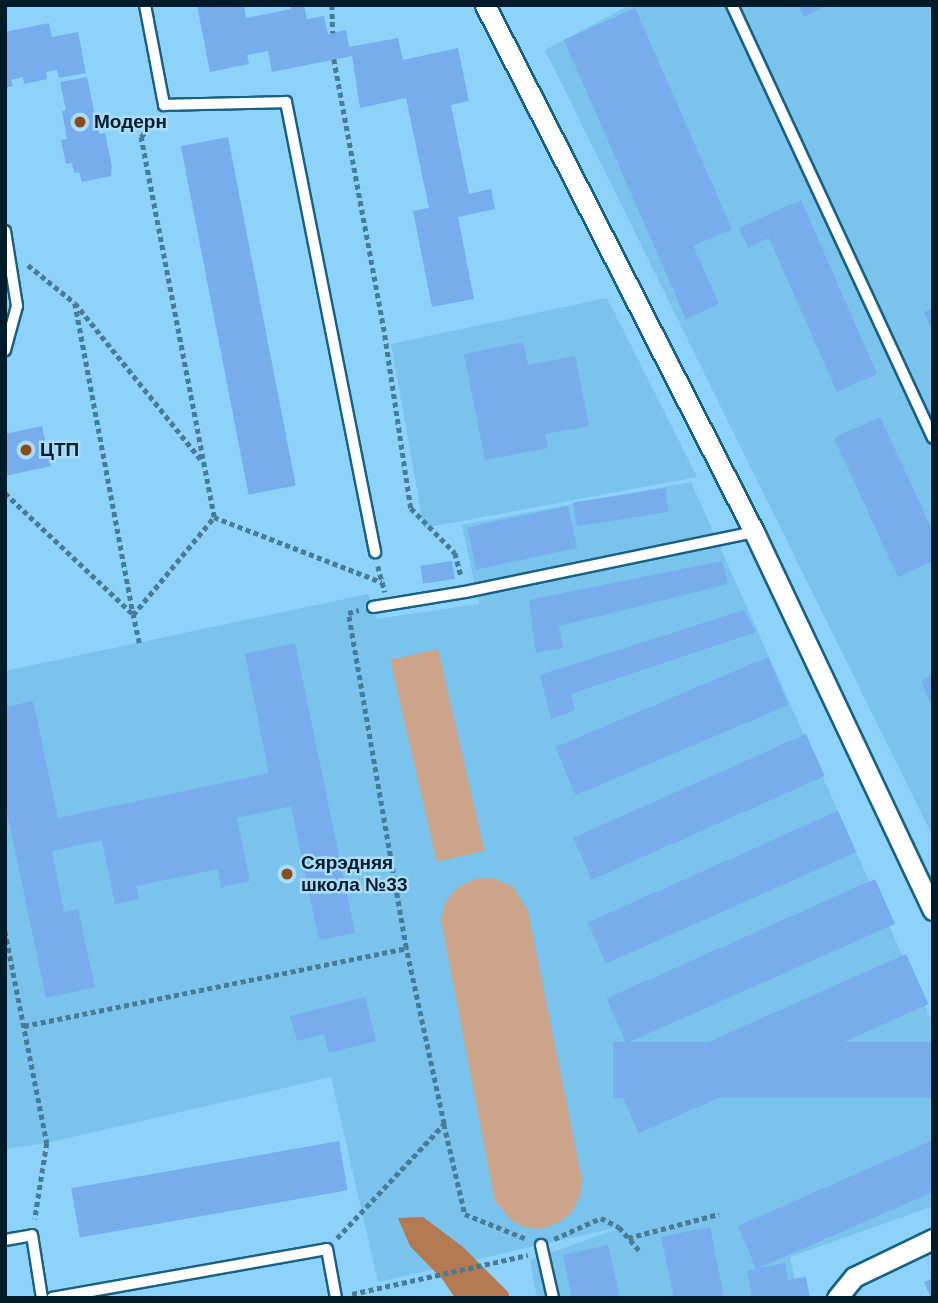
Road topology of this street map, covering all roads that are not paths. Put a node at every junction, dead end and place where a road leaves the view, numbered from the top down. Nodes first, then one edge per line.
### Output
1 (145, 5) edge
2 (485, 5) edge
3 (732, 5) edge
4 (5, 231) edge
5 (17, 306) junction
6 (5, 309) edge
7 (5, 350) edge
8 (933, 439) edge
9 (754, 533) junction
10 (375, 552) road end
11 (373, 607) road end
12 (933, 910) edge
13 (933, 1239) edge
14 (5, 1240) edge
15 (541, 1248) road end
16 (42, 1298) edge
17 (52, 1298) edge
18 (336, 1298) edge
19 (553, 1298) edge
20 (837, 1298) edge

1 - 10 lane
2 - 9 street
3 - 8 lane
4 - 5 lane
5 - 6 lane
5 - 7 lane
9 - 11 lane
9 - 12 street
13 - 20 street
14 - 16 lane
15 - 19 lane
17 - 18 lane

